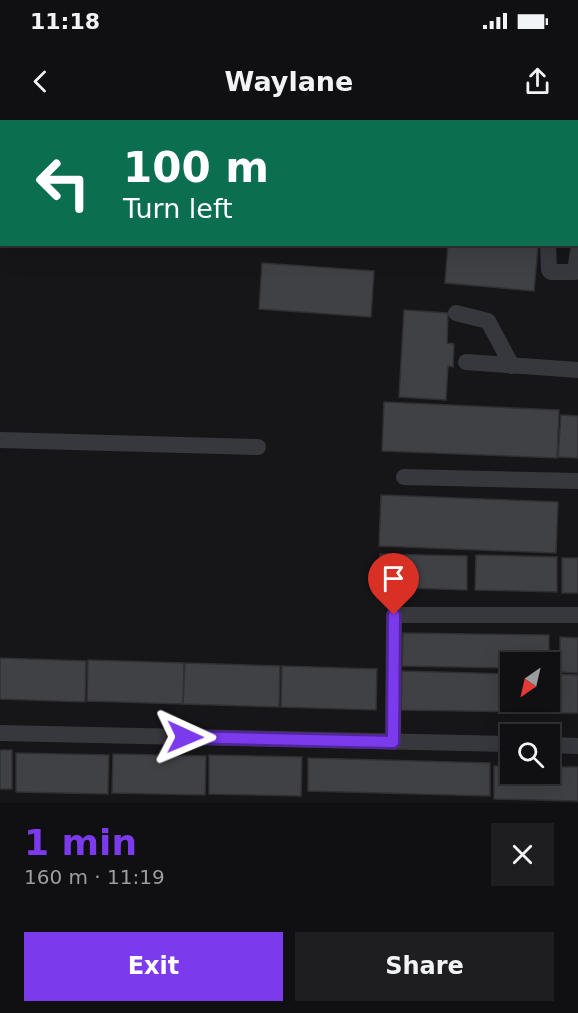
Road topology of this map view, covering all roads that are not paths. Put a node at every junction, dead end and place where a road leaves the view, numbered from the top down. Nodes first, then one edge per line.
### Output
1 (548, 246) edge
2 (578, 251) edge
3 (456, 313) dead end
4 (466, 362) dead end
5 (512, 366) junction
6 (578, 370) edge
7 (0, 440) edge
8 (258, 447) dead end
9 (404, 477) dead end
10 (578, 481) edge
11 (578, 615) edge
12 (0, 733) edge
13 (393, 742) junction
14 (500, 744) edge
15 (560, 745) edge
16 (578, 746) edge

1 - 2 street
3 - 5 street
4 - 5 street
5 - 6 street
7 - 8 street
9 - 10 street
11 - 13 street
12 - 13 street
13 - 14 street
15 - 16 street

